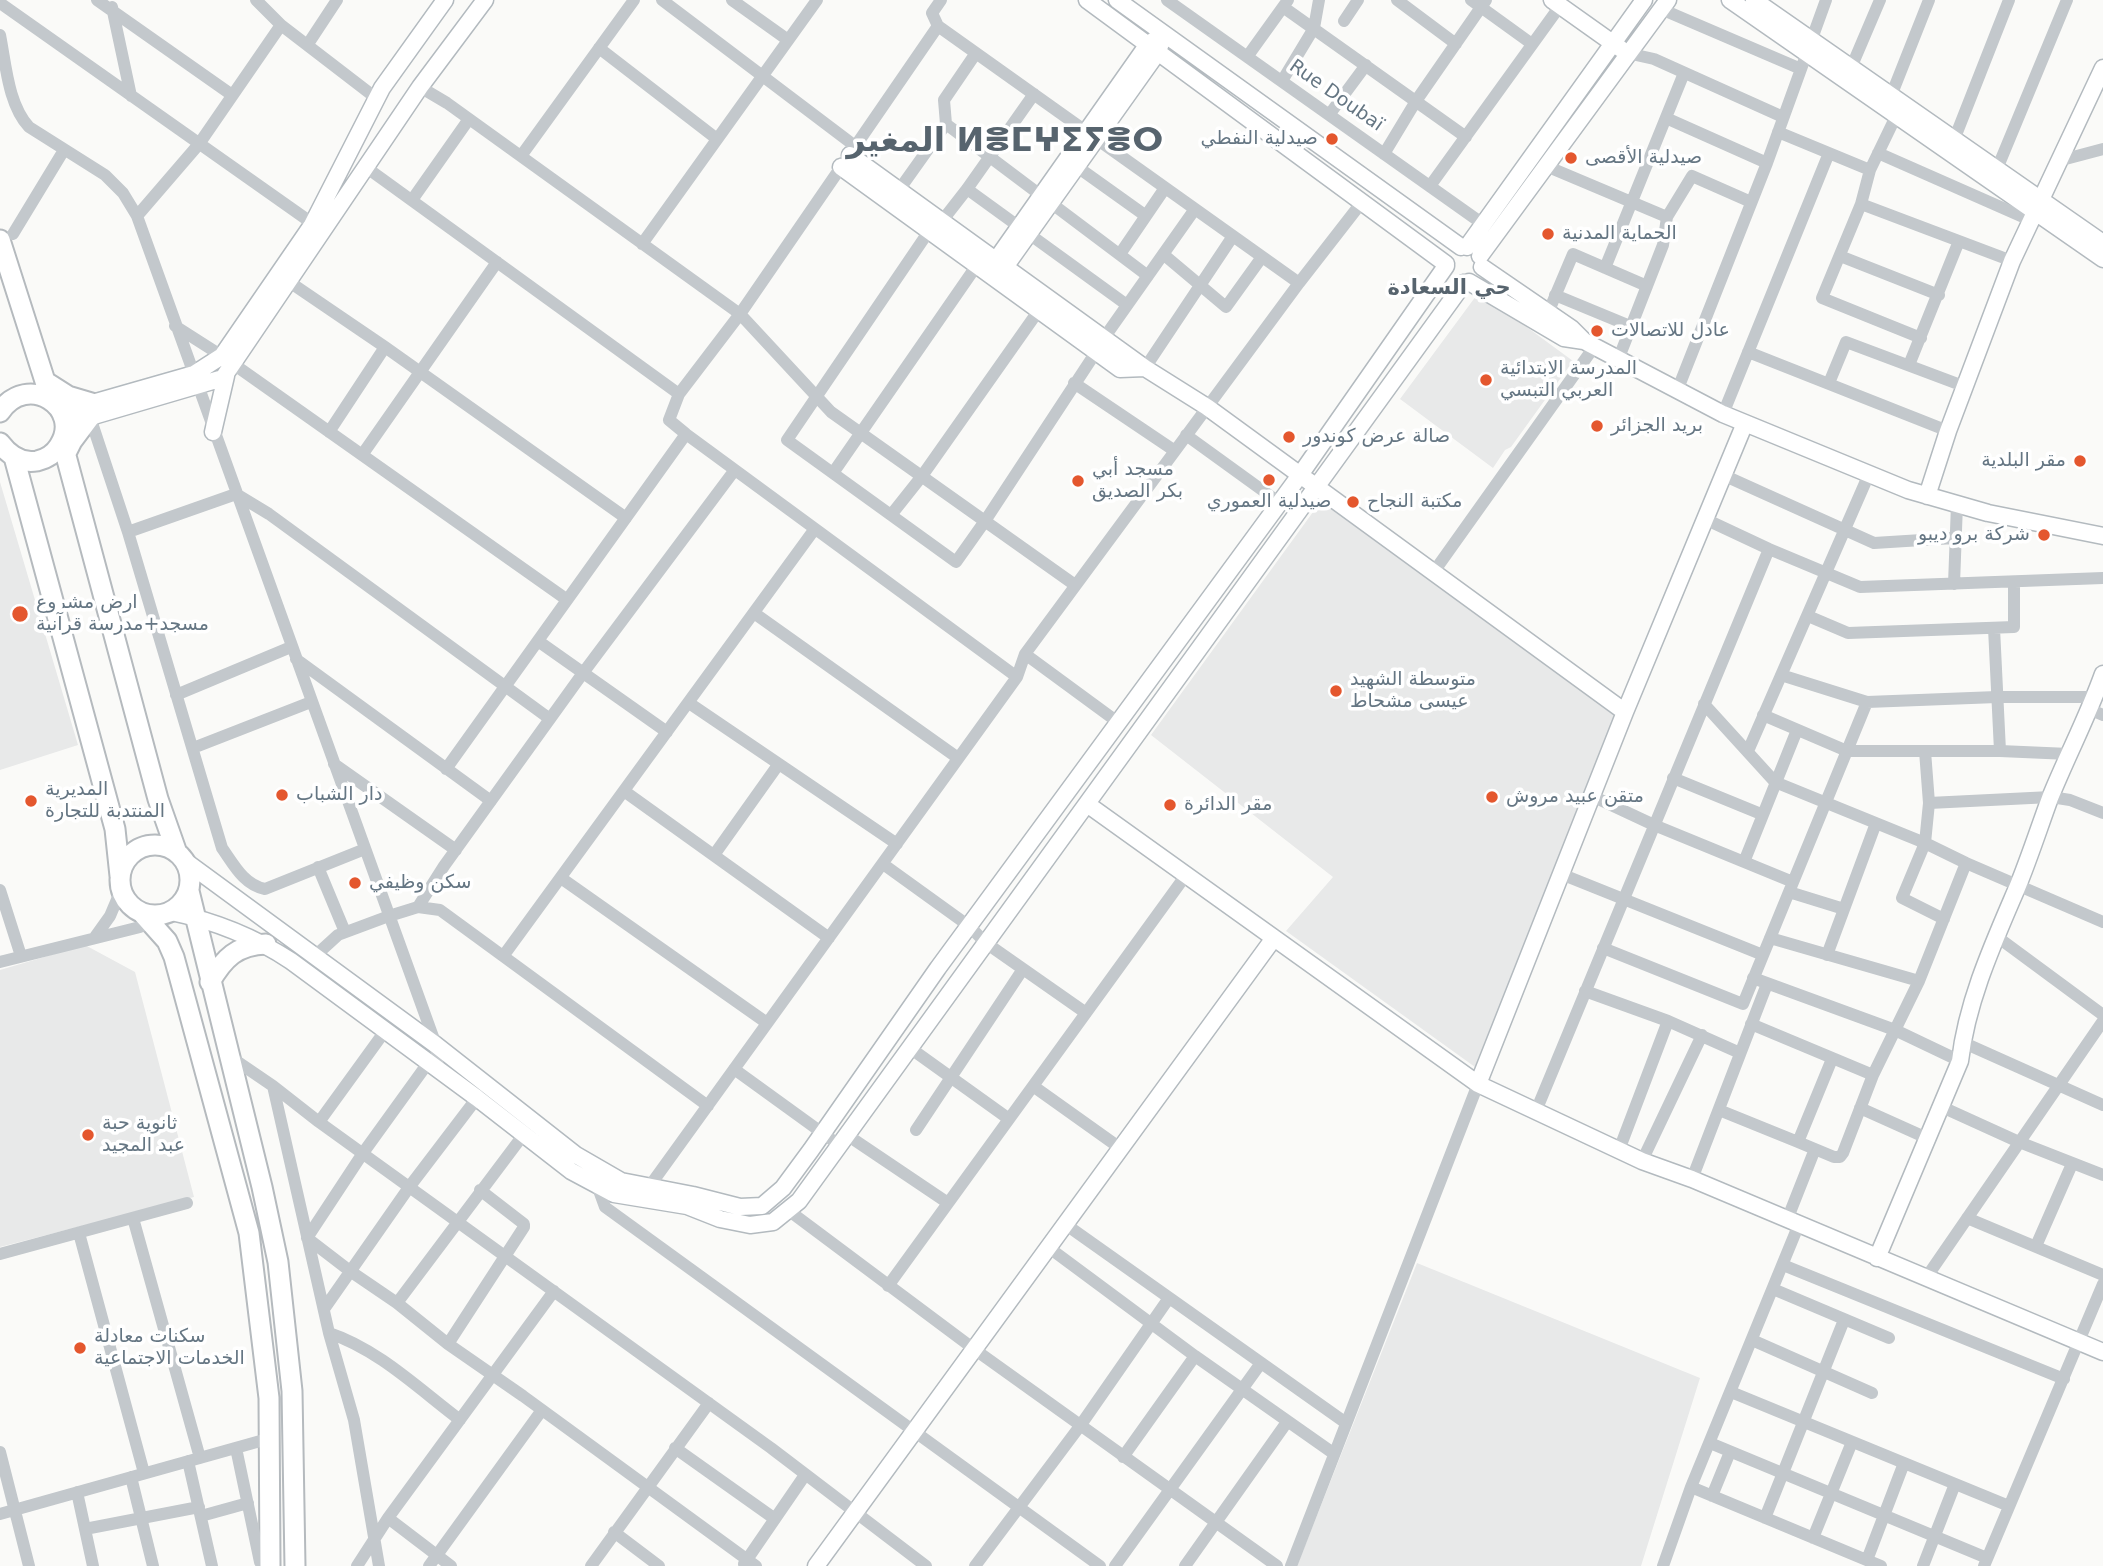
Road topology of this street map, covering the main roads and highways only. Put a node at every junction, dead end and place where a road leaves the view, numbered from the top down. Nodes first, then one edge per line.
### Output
1 (7, 237) edge
2 (0, 412) edge
3 (58, 419) junction
4 (5, 451) edge
5 (181, 857) junction
6 (120, 883) junction
7 (189, 891) junction
8 (158, 915) junction
9 (266, 944) road end
10 (210, 982) junction
11 (267, 1563) edge
12 (295, 1566) edge

1 - 3 main road
2 - 3 main road
3 - 3 main road
3 - 4 main road
3 - 5 main road
4 - 6 main road
5 - 6 main road
5 - 7 main road
6 - 8 main road
7 - 8 main road
7 - 10 main road
8 - 11 main road
9 - 10 main road
10 - 12 main road

